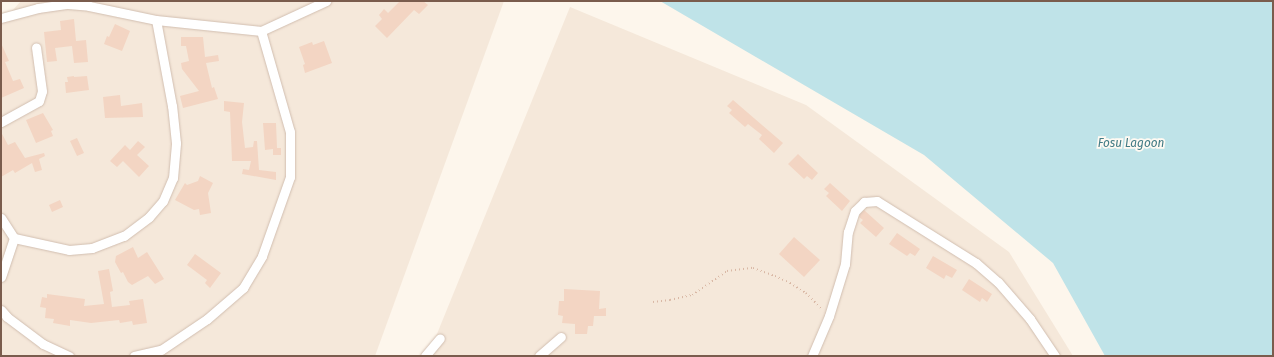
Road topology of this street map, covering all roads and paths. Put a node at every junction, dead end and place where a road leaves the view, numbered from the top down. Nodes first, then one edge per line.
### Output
1 (326, 1) edge
2 (1, 18) edge
3 (156, 20) junction
4 (262, 31) junction
5 (36, 47) dead end
6 (1, 122) edge
7 (1, 218) edge
8 (14, 238) junction
9 (1, 277) edge
10 (654, 302) dead end
11 (1, 310) edge
12 (829, 316) junction
13 (561, 336) dead end
14 (440, 338) dead end
15 (69, 356) edge
16 (134, 356) edge
17 (425, 356) edge
18 (539, 356) edge
19 (812, 356) edge
20 (1055, 356) edge

1 - 4 street
2 - 3 street
3 - 4 street
3 - 8 street
4 - 16 street
5 - 6 street
7 - 8 street
8 - 9 street
10 - 12 path
11 - 15 street
12 - 19 street
12 - 20 street
13 - 18 street
14 - 17 street

